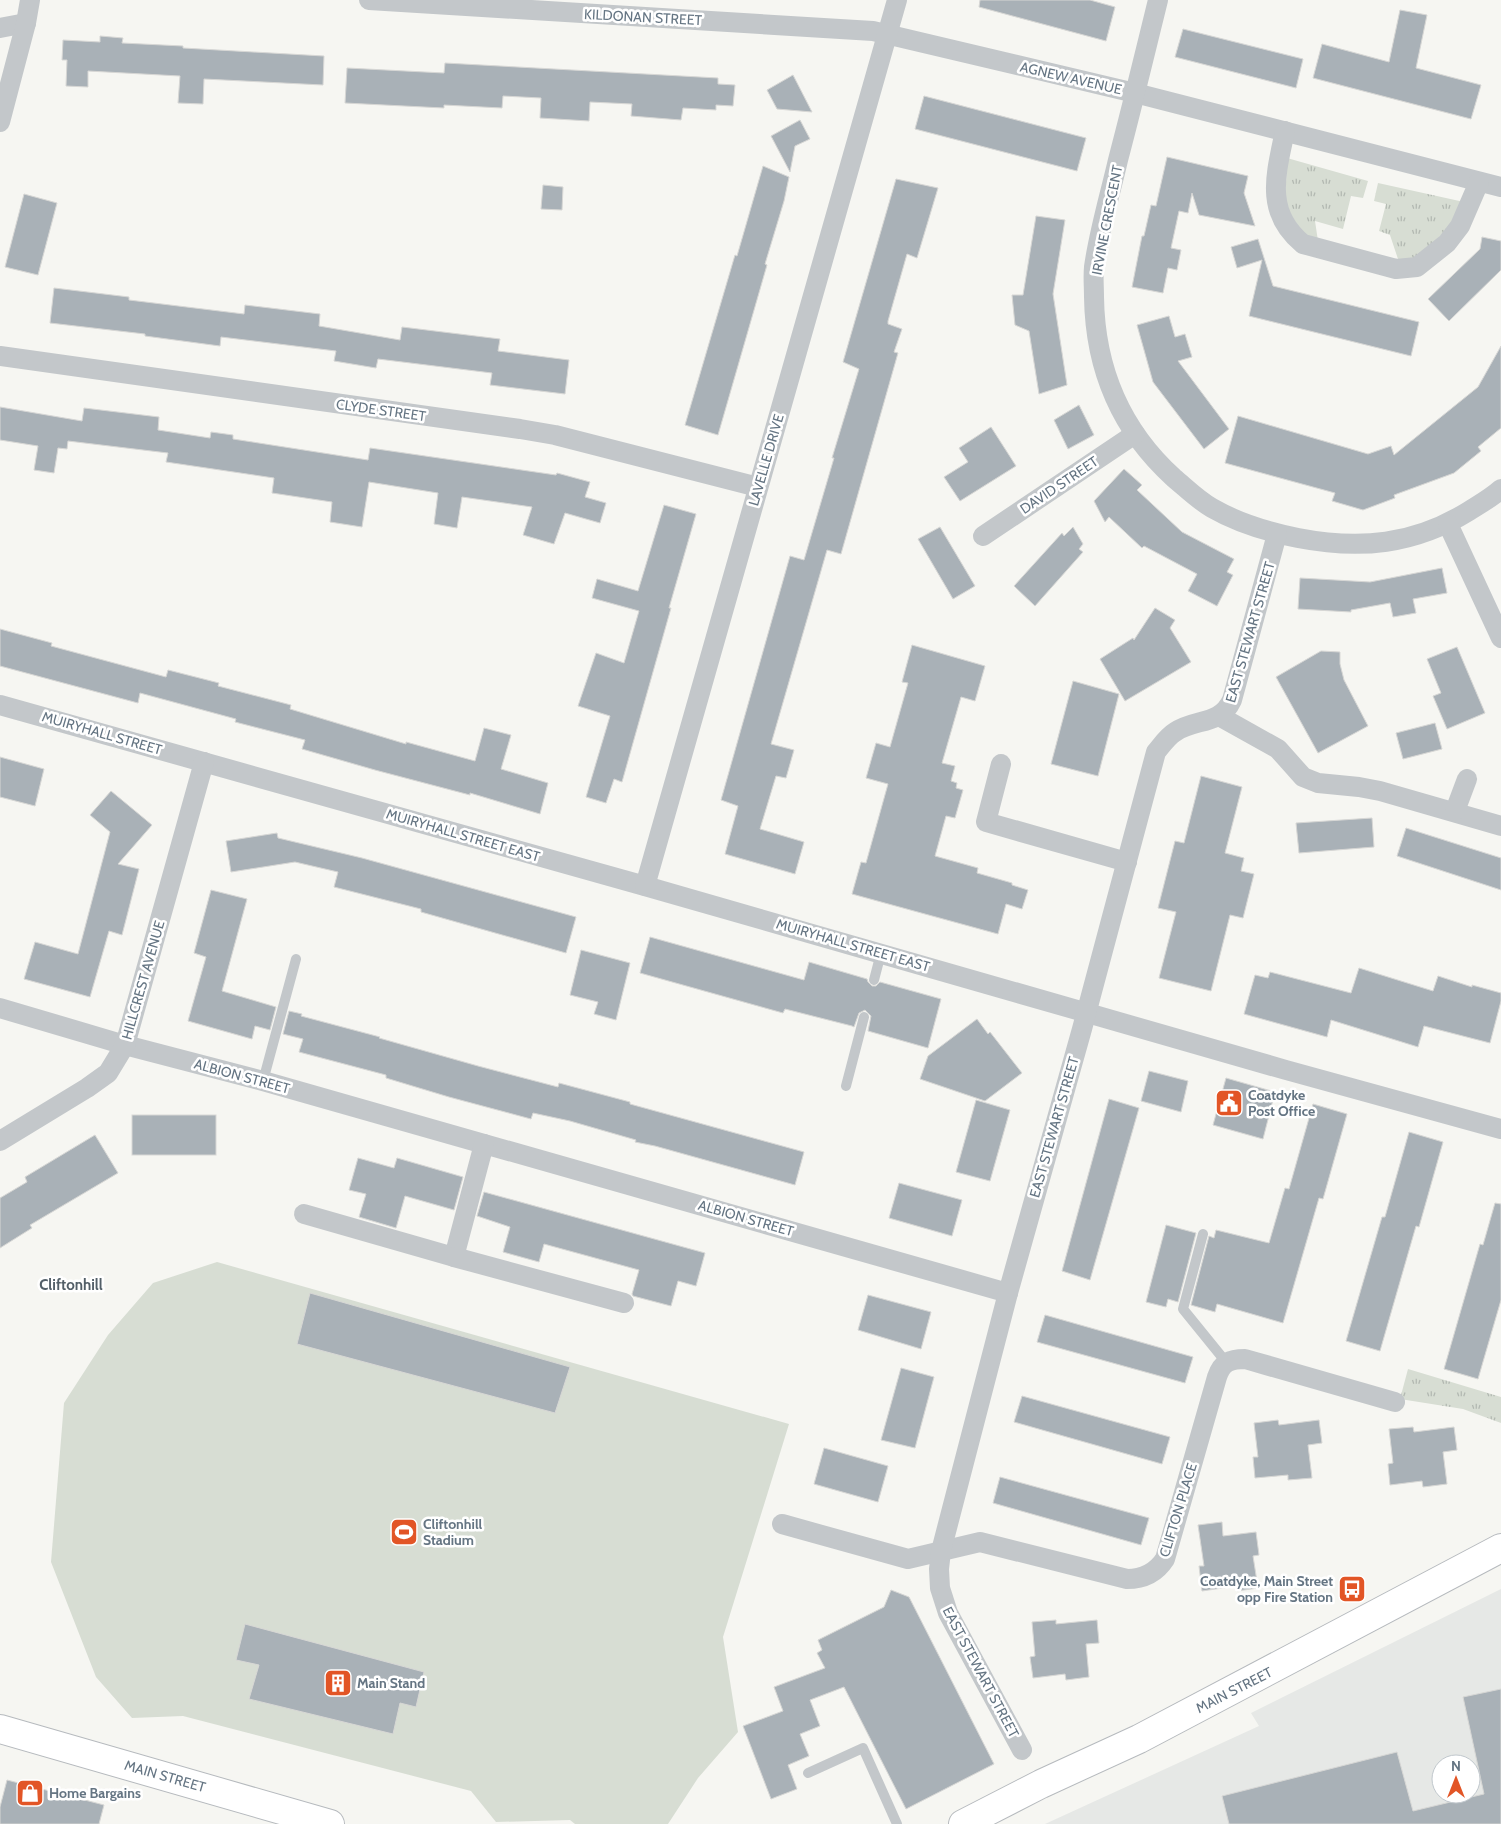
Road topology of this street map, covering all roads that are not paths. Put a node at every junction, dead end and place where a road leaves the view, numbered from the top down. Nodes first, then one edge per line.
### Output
1 (30, 0) edge
2 (369, 0) edge
3 (898, 0) edge
4 (1158, 0) edge
5 (26, 23) junction
6 (0, 28) edge
7 (857, 30) joint
8 (888, 34) junction
9 (1135, 93) junction
10 (0, 122) edge
11 (1284, 131) junction
12 (1479, 182) junction
13 (1501, 187) edge
14 (0, 356) edge
15 (1135, 434) junction
16 (758, 487) junction
17 (1501, 489) edge
18 (1448, 524) junction
19 (1277, 534) junction
20 (983, 536) dead end
21 (1501, 638) edge
22 (0, 705) edge
23 (1219, 716) junction
24 (204, 762) junction
25 (1001, 764) dead end
26 (1467, 779) dead end
27 (1455, 812) junction
28 (1501, 826) edge
29 (1126, 862) junction
30 (645, 886) junction
31 (881, 953) junction
32 (296, 959) dead end
33 (874, 980) dead end
34 (0, 1008) edge
35 (1086, 1011) junction
36 (864, 1017) dead end
37 (125, 1046) junction
38 (264, 1081) junction
39 (846, 1086) dead end
40 (1501, 1129) edge
41 (0, 1141) edge
42 (484, 1144) junction
43 (304, 1214) dead end
44 (1203, 1234) dead end
45 (454, 1257) junction
46 (1008, 1293) junction
47 (624, 1303) dead end
48 (1226, 1362) junction
49 (1395, 1402) dead end
50 (782, 1524) dead end
51 (1501, 1548) edge
52 (940, 1551) junction
53 (0, 1729) edge
54 (1022, 1750) dead end
55 (808, 1773) dead end
56 (330, 1824) edge
57 (897, 1824) edge
58 (963, 1824) edge

1 - 5 street
2 - 7 street, KILDONAN STREET
3 - 8 street, LAVELLE DRIVE
4 - 9 street, IRVINE CRESCENT
5 - 6 street
5 - 10 street
7 - 8 street, AGNEW AVENUE
8 - 9 street, AGNEW AVENUE
8 - 16 street, LAVELLE DRIVE
9 - 11 street, AGNEW AVENUE
9 - 15 street, IRVINE CRESCENT
11 - 12 street, AGNEW AVENUE
11 - 12 street
12 - 13 street, AGNEW AVENUE
14 - 16 street, CLYDE STREET
15 - 19 street, IRVINE CRESCENT
15 - 20 street, DAVID STREET
16 - 30 street, LAVELLE DRIVE
17 - 18 street, IRVINE CRESCENT
18 - 19 street, IRVINE CRESCENT
18 - 21 street
19 - 23 street, EAST STEWART STREET
22 - 24 street, MUIRYHALL STREET
23 - 27 street
23 - 29 street, EAST STEWART STREET
24 - 30 street, MUIRYHALL STREET EAST
24 - 37 street, HILLCREST AVENUE
25 - 29 street
26 - 27 street
27 - 28 street
29 - 35 street, EAST STEWART STREET
30 - 31 street, MUIRYHALL STREET EAST
31 - 33 lane
31 - 35 street, MUIRYHALL STREET EAST
32 - 38 lane
34 - 37 street, ALBION STREET
35 - 40 street, MUIRYHALL STREET EAST
35 - 46 street, EAST STEWART STREET
36 - 39 lane
37 - 38 street, ALBION STREET
37 - 41 street, HILLCREST AVENUE
38 - 42 street, ALBION STREET
42 - 45 street
42 - 46 street, ALBION STREET
43 - 45 street
44 - 48 lane
45 - 47 street
46 - 52 street, EAST STEWART STREET
48 - 49 street
48 - 52 street, CLIFTON PLACE
50 - 52 street, CLIFTON PLACE
51 - 58 main road, MAIN STREET
52 - 54 street, EAST STEWART STREET
53 - 56 main road, MAIN STREET
55 - 57 lane

